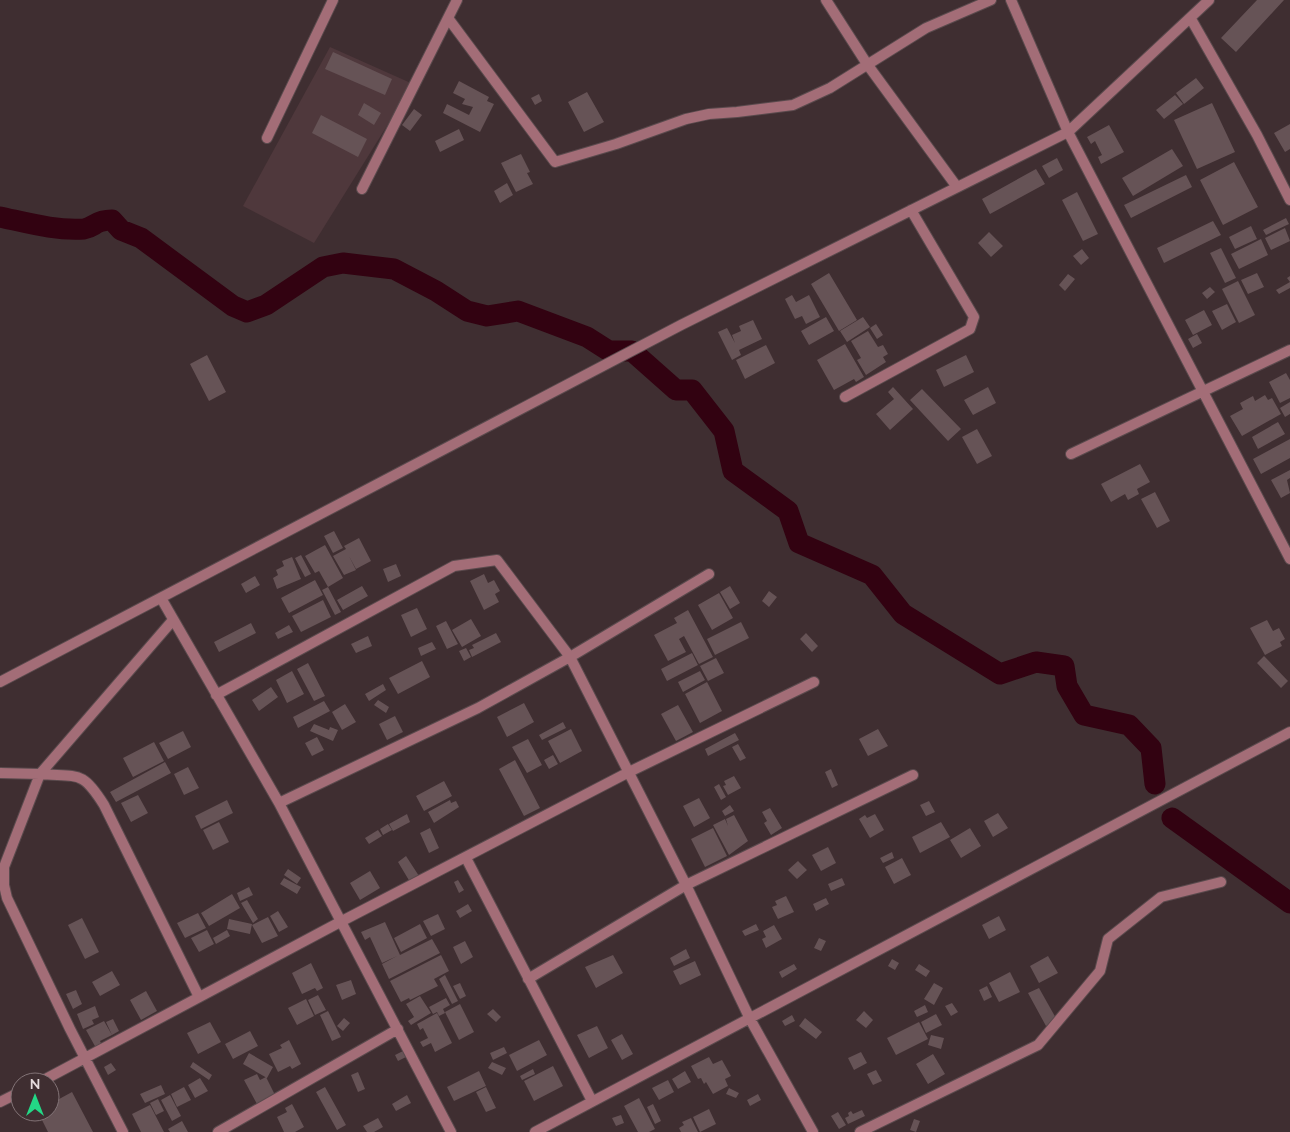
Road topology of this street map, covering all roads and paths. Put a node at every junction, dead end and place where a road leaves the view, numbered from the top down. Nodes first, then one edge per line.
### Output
1 (333, 0) edge
2 (457, 0) edge
3 (826, 0) edge
4 (991, 0) edge
5 (1209, 0) edge
6 (1015, 2) edge
7 (448, 18) junction
8 (1191, 19) junction
9 (867, 64) junction
10 (1068, 132) junction
11 (266, 138) dead end
12 (957, 187) junction
13 (362, 189) dead end
14 (1290, 200) edge
15 (911, 210) junction
16 (1290, 350) edge
17 (1204, 393) junction
18 (845, 397) dead end
19 (1070, 454) dead end
20 (1290, 559) edge
21 (709, 574) dead end
22 (161, 598) junction
23 (173, 620) junction
24 (570, 657) junction
25 (0, 682) edge
26 (814, 682) dead end
27 (216, 695) junction
28 (1290, 732) edge
29 (629, 772) junction
30 (0, 773) edge
31 (40, 774) junction
32 (913, 775) dead end
33 (279, 803) junction
34 (466, 858) junction
35 (1221, 882) dead end
36 (686, 886) junction
37 (342, 921) junction
38 (528, 978) junction
39 (199, 997) junction
40 (750, 1019) junction
41 (398, 1029) junction
42 (86, 1059) junction
43 (60, 1072) edge
44 (592, 1101) junction
45 (123, 1132) edge
46 (218, 1132) edge
47 (451, 1132) edge
48 (535, 1132) edge
49 (813, 1132) edge
50 (860, 1132) edge

1 - 11 street
2 - 7 street
3 - 9 street
4 - 9 street
5 - 8 street
6 - 10 street
7 - 9 street
7 - 13 street
8 - 10 street
8 - 14 street
9 - 12 street
10 - 12 street
10 - 17 street
12 - 15 street
15 - 18 street
15 - 22 street
16 - 17 street
17 - 19 street
17 - 20 street
21 - 24 street
22 - 23 street
22 - 25 street
23 - 27 street
23 - 31 street
24 - 27 street
24 - 29 street
24 - 33 street
26 - 29 street
27 - 33 street
28 - 40 street
29 - 34 street
29 - 36 street
30 - 31 street
31 - 39 street
31 - 42 street
32 - 36 street
33 - 37 street
34 - 37 street
34 - 38 street
35 - 50 street
36 - 38 street
36 - 40 street
37 - 39 street
37 - 41 street
38 - 44 street
39 - 42 street
40 - 44 street
40 - 49 street
41 - 46 street
41 - 47 street
42 - 43 street
42 - 45 street
44 - 48 street

